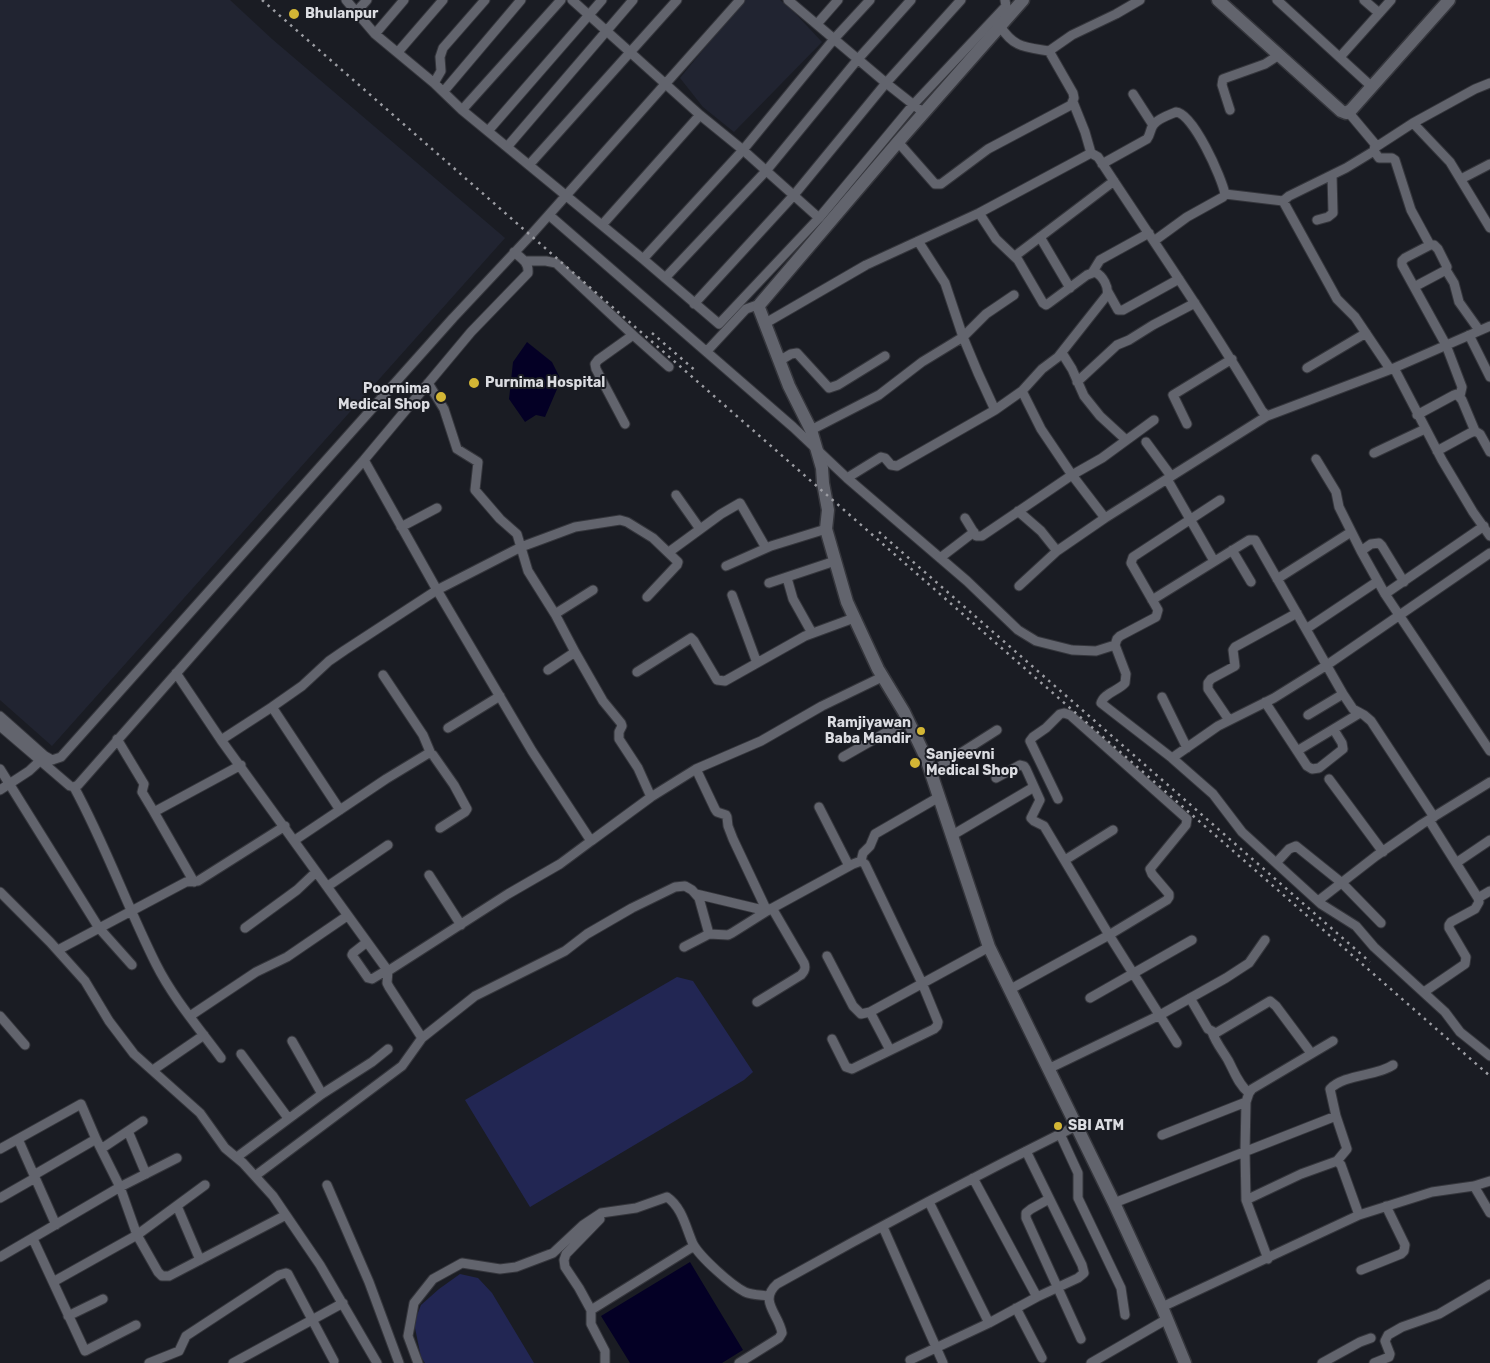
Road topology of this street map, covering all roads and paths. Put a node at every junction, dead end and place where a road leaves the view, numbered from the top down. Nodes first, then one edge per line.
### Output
1 (346, 0) edge
2 (367, 0) edge
3 (404, 0) edge
4 (443, 0) edge
5 (485, 0) edge
6 (521, 0) edge
7 (561, 0) edge
8 (572, 0) edge
9 (602, 0) edge
10 (634, 0) edge
11 (676, 0) edge
12 (740, 0) edge
13 (838, 0) edge
14 (870, 0) edge
15 (911, 0) edge
16 (961, 0) edge
17 (1005, 0) edge
18 (1023, 0) edge
19 (1140, 0) edge
20 (1218, 0) edge
21 (1277, 0) edge
22 (1364, 0) edge
23 (1391, 0) edge
24 (1449, 0) edge
25 (794, 2) edge
26 (357, 11) junction
27 (1379, 13) junction
28 (589, 15) junction
29 (817, 24) junction
30 (1000, 26) junction
31 (607, 31) junction
32 (375, 34) junction
33 (834, 39) junction
34 (630, 51) junction
35 (1049, 51) junction
36 (398, 52) junction
37 (1279, 55) junction
38 (1340, 57) junction
39 (858, 59) junction
40 (434, 83) junction
41 (886, 83) junction
42 (1490, 83) edge
43 (666, 84) junction
44 (1371, 86) junction
45 (444, 91) junction
46 (1133, 94) dead end
47 (1073, 102) junction
48 (913, 104) junction
49 (462, 110) junction
50 (1230, 110) dead end
51 (924, 113) junction
52 (1349, 113) junction
53 (700, 115) junction
54 (1413, 123) junction
55 (1153, 125) junction
56 (488, 131) junction
57 (898, 142) junction
58 (506, 147) junction
59 (1375, 149) junction
60 (743, 150) junction
61 (1091, 153) junction
62 (1102, 164) junction
63 (1490, 164) edge
64 (529, 165) junction
65 (766, 171) junction
66 (1332, 175) junction
67 (1461, 179) junction
68 (1114, 181) junction
69 (1226, 194) junction
70 (794, 195) junction
71 (566, 196) junction
72 (1284, 202) junction
73 (979, 213) junction
74 (549, 214) junction
75 (820, 218) junction
76 (1317, 220) dead end
77 (602, 225) junction
78 (1490, 228) edge
79 (1040, 237) junction
80 (1152, 237) junction
81 (918, 241) junction
82 (1430, 245) junction
83 (514, 252) junction
84 (1015, 256) junction
85 (643, 259) junction
86 (525, 261) junction
87 (1446, 270) junction
88 (1092, 272) junction
89 (665, 278) junction
90 (1178, 279) junction
91 (1414, 287) junction
92 (1070, 288) junction
93 (1108, 292) junction
94 (1014, 295) dead end
95 (1195, 303) junction
96 (694, 304) junction
97 (760, 304) junction
98 (764, 324) junction
99 (1485, 328) edge
100 (1366, 333) junction
101 (633, 335) junction
102 (1469, 335) junction
103 (963, 336) junction
104 (1490, 337) edge
105 (1446, 345) junction
106 (707, 351) junction
107 (1062, 353) junction
108 (885, 356) dead end
109 (1232, 359) junction
110 (779, 361) junction
111 (669, 367) dead end
112 (1308, 368) dead end
113 (1392, 368) junction
114 (1490, 378) edge
115 (1077, 382) junction
116 (428, 383) junction
117 (1022, 391) junction
118 (1460, 396) junction
119 (995, 410) junction
120 (1418, 415) junction
121 (1267, 416) junction
122 (1154, 420) dead end
123 (625, 424) dead end
124 (1187, 424) dead end
125 (1425, 429) junction
126 (811, 430) junction
127 (1475, 431) junction
128 (1125, 439) junction
129 (1146, 442) dead end
130 (816, 448) junction
131 (1437, 451) junction
132 (1490, 452) edge
133 (1374, 453) dead end
134 (1316, 459) dead end
135 (364, 460) junction
136 (1072, 475) junction
137 (847, 478) junction
138 (1169, 478) junction
139 (676, 495) dead end
140 (1220, 500) dead end
141 (437, 508) dead end
142 (1018, 511) junction
143 (966, 518) dead end
144 (1105, 518) junction
145 (1192, 520) junction
146 (1484, 526) junction
147 (401, 527) junction
148 (700, 529) junction
149 (826, 529) junction
150 (974, 532) junction
151 (1351, 532) junction
152 (1490, 536) edge
153 (521, 547) junction
154 (766, 548) junction
155 (1232, 550) junction
156 (1057, 551) junction
157 (669, 552) junction
158 (1361, 552) junction
159 (1490, 553) edge
160 (940, 558) junction
161 (835, 561) junction
162 (1214, 561) junction
163 (726, 566) dead end
164 (787, 578) junction
165 (1278, 579) junction
166 (1378, 581) junction
167 (1251, 582) dead end
168 (1404, 582) junction
169 (769, 583) dead end
170 (1019, 586) dead end
171 (437, 590) junction
172 (594, 590) dead end
173 (1385, 594) junction
174 (732, 595) dead end
175 (647, 597) dead end
176 (1152, 600) junction
177 (1297, 613) junction
178 (555, 614) junction
179 (1399, 615) junction
180 (854, 618) junction
181 (1306, 629) junction
182 (812, 633) junction
183 (1115, 646) junction
184 (575, 652) junction
185 (757, 663) junction
186 (1327, 665) junction
187 (548, 670) dead end
188 (637, 672) dead end
189 (176, 673) junction
190 (383, 674) dead end
191 (882, 677) junction
192 (1343, 694) junction
193 (500, 696) junction
194 (1162, 697) dead end
195 (1265, 702) junction
196 (272, 707) junction
197 (1360, 714) junction
198 (1308, 715) dead end
199 (0, 716) edge
200 (908, 720) junction
201 (1229, 720) junction
202 (0, 726) edge
203 (448, 728) dead end
204 (997, 730) dead end
205 (1334, 730) junction
206 (117, 739) junction
207 (221, 740) junction
208 (1187, 748) junction
209 (1297, 751) junction
210 (1490, 751) edge
211 (432, 754) junction
212 (843, 757) dead end
213 (1172, 758) junction
214 (43, 759) junction
215 (241, 765) junction
216 (0, 769) edge
217 (696, 769) junction
218 (931, 772) junction
219 (996, 778) dead end
220 (1329, 780) dead end
221 (1490, 783) edge
222 (8, 784) junction
223 (74, 787) junction
224 (1034, 787) junction
225 (0, 790) edge
226 (651, 796) junction
227 (939, 797) junction
228 (1058, 799) dead end
229 (818, 807) dead end
230 (340, 810) junction
231 (154, 812) junction
232 (1431, 819) junction
233 (284, 826) junction
234 (440, 828) dead end
235 (1113, 830) dead end
236 (951, 836) junction
237 (295, 840) junction
238 (1490, 840) edge
239 (591, 841) junction
240 (388, 846) dead end
241 (1383, 852) junction
242 (1065, 860) junction
243 (861, 861) junction
244 (1276, 863) junction
245 (1456, 863) junction
246 (848, 866) junction
247 (316, 872) junction
248 (429, 875) dead end
249 (194, 882) junction
250 (1342, 883) junction
251 (328, 886) junction
252 (0, 892) edge
253 (1490, 892) edge
254 (696, 894) junction
255 (1478, 898) junction
256 (1318, 901) junction
257 (769, 910) junction
258 (132, 911) junction
259 (347, 916) junction
260 (1381, 923) dead end
261 (461, 925) junction
262 (99, 928) junction
263 (245, 928) dead end
264 (709, 934) junction
265 (1109, 935) junction
266 (1192, 940) dead end
267 (1265, 940) dead end
268 (367, 942) junction
269 (684, 947) dead end
270 (989, 947) junction
271 (58, 950) junction
272 (827, 956) dead end
273 (132, 965) dead end
274 (388, 970) junction
275 (1134, 974) junction
276 (922, 983) junction
277 (1009, 990) junction
278 (1424, 992) junction
279 (1090, 998) dead end
280 (1190, 998) junction
281 (757, 1002) dead end
282 (870, 1012) junction
283 (1160, 1015) junction
284 (0, 1016) edge
285 (190, 1016) junction
286 (1212, 1032) junction
287 (204, 1035) junction
288 (422, 1038) junction
289 (832, 1039) dead end
290 (292, 1041) dead end
291 (1334, 1041) dead end
292 (1177, 1043) dead end
293 (25, 1045) dead end
294 (388, 1049) dead end
295 (890, 1050) junction
296 (1311, 1053) junction
297 (240, 1054) dead end
298 (1490, 1056) edge
299 (221, 1058) dead end
300 (1394, 1065) dead end
301 (1048, 1069) junction
302 (153, 1070) junction
303 (1249, 1093) junction
304 (322, 1094) junction
305 (1246, 1102) junction
306 (1336, 1116) junction
307 (288, 1118) junction
308 (143, 1121) dead end
309 (1076, 1126) junction
310 (128, 1131) junction
311 (1060, 1134) junction
312 (1162, 1135) dead end
313 (18, 1139) junction
314 (96, 1139) junction
315 (101, 1148) junction
316 (0, 1149) edge
317 (1026, 1151) junction
318 (1245, 1151) junction
319 (237, 1157) junction
320 (177, 1158) dead end
321 (1337, 1161) junction
322 (146, 1174) junction
323 (34, 1176) junction
324 (255, 1176) junction
325 (973, 1178) junction
326 (1490, 1181) edge
327 (205, 1185) dead end
328 (327, 1185) dead end
329 (1474, 1186) junction
330 (120, 1188) junction
331 (0, 1198) edge
332 (1049, 1199) junction
333 (1246, 1200) junction
334 (929, 1202) junction
335 (1114, 1203) junction
336 (177, 1206) junction
337 (1386, 1206) junction
338 (606, 1212) junction
339 (1490, 1213) edge
340 (1359, 1214) junction
341 (286, 1215) junction
342 (56, 1225) junction
343 (883, 1227) junction
344 (137, 1235) junction
345 (33, 1239) junction
346 (694, 1246) junction
347 (0, 1257) edge
348 (1268, 1258) junction
349 (200, 1260) junction
350 (1361, 1270) dead end
351 (53, 1282) junction
352 (1490, 1284) edge
353 (1057, 1288) junction
354 (768, 1296) junction
355 (1037, 1297) junction
356 (103, 1299) dead end
357 (343, 1303) junction
358 (1016, 1308) junction
359 (591, 1310) junction
360 (1165, 1313) junction
361 (1125, 1315) dead end
362 (68, 1316) junction
363 (312, 1320) junction
364 (989, 1323) junction
365 (136, 1325) dead end
366 (1371, 1338) dead end
367 (1081, 1340) dead end
368 (937, 1347) junction
369 (1108, 1354) junction
370 (1042, 1358) dead end
371 (334, 1360) dead end
372 (910, 1360) dead end
373 (149, 1363) edge
374 (233, 1363) edge
375 (377, 1363) edge
376 (399, 1363) edge
377 (418, 1363) edge
378 (605, 1363) edge
379 (739, 1363) edge
380 (943, 1363) edge
381 (1090, 1363) edge
382 (1112, 1363) edge
383 (1185, 1363) edge
384 (1322, 1363) edge
385 (1374, 1363) edge

1 - 26 street
2 - 26 street
3 - 32 street
4 - 36 street
5 - 40 street
6 - 45 street
7 - 49 street
8 - 28 street
9 - 28 street
10 - 31 street
11 - 34 street
12 - 43 street
13 - 29 street
14 - 33 street
15 - 39 street
16 - 41 street
17 - 48 street
18 - 30 street
19 - 35 street
20 - 37 street
21 - 38 street
22 - 27 street
23 - 27 street
24 - 44 street
25 - 29 street
26 - 32 street
27 - 38 street
28 - 31 street
28 - 56 street
29 - 33 street
30 - 35 street
30 - 51 street
31 - 34 street
31 - 58 street
32 - 36 street
33 - 39 street
33 - 60 street
34 - 43 street
34 - 64 street
35 - 47 street
36 - 40 street
37 - 50 street
37 - 52 street
38 - 44 street
39 - 41 street
39 - 65 street
40 - 45 street
41 - 48 street
41 - 70 street
42 - 54 street
43 - 53 street
43 - 71 street
44 - 52 street
45 - 49 street
46 - 55 street
47 - 57 street
47 - 61 street
48 - 51 street
48 - 75 street
49 - 56 street
51 - 57 street
52 - 59 street
53 - 60 street
53 - 77 street
54 - 59 street
54 - 67 street
55 - 62 street
55 - 69 street
56 - 58 street
57 - 97 street
58 - 64 street
59 - 66 street
59 - 82 street
60 - 65 street
60 - 85 street
61 - 62 street
61 - 73 street
62 - 68 street
63 - 67 street
64 - 71 street
65 - 70 street
65 - 89 street
66 - 72 street
66 - 76 street
67 - 78 street
68 - 79 street
68 - 80 street
69 - 72 street
69 - 80 street
70 - 75 street
70 - 96 street
71 - 74 street
71 - 77 street
72 - 100 street
73 - 81 street
73 - 84 street
74 - 83 street
74 - 106 street
75 - 96 street
77 - 85 street
79 - 84 street
79 - 92 street
80 - 88 street
80 - 90 street
81 - 98 street
81 - 103 street
82 - 87 street
82 - 91 street
83 - 86 street
83 - 214 street
84 - 92 street
85 - 89 street
86 - 101 street
86 - 116 street
87 - 91 street
87 - 99 street
88 - 92 street
88 - 93 street
89 - 96 street
90 - 93 street
90 - 95 street
91 - 105 street
93 - 107 street
94 - 103 street
95 - 109 street
95 - 115 street
97 - 98 street
97 - 106 street
98 - 110 street
99 - 102 street
99 - 104 street
100 - 112 street
100 - 113 street
101 - 111 street
101 - 123 street
102 - 105 street
102 - 114 street
103 - 119 street
103 - 126 street
105 - 113 street
105 - 118 street
106 - 130 street
107 - 115 street
107 - 117 street
108 - 110 street
109 - 121 street
109 - 124 street
110 - 126 street
113 - 120 street
113 - 121 street
115 - 128 street
116 - 135 street
116 - 153 street
117 - 119 street
117 - 136 street
118 - 120 street
118 - 127 street
119 - 137 street
120 - 125 street
121 - 138 street
122 - 128 street
125 - 131 street
125 - 133 street
126 - 130 street
127 - 131 street
127 - 132 street
128 - 136 street
129 - 138 street
130 - 137 street
130 - 149 street
131 - 146 street
134 - 151 street
135 - 147 street
135 - 189 street
136 - 142 street
136 - 144 street
137 - 160 street
138 - 144 street
138 - 145 street
139 - 148 street
140 - 145 street
141 - 147 street
142 - 150 street
142 - 156 street
143 - 150 street
144 - 156 street
145 - 162 street
145 - 176 street
146 - 152 street
146 - 168 street
147 - 171 street
148 - 154 street
148 - 157 street
149 - 154 street
149 - 161 street
150 - 160 street
151 - 158 street
151 - 165 street
153 - 157 street
153 - 171 street
153 - 178 street
154 - 163 street
155 - 162 street
155 - 165 street
155 - 167 street
156 - 170 street
157 - 175 street
158 - 166 street
158 - 168 street
159 - 179 street
160 - 183 street
161 - 164 street
161 - 180 street
162 - 176 street
164 - 169 street
164 - 182 street
165 - 177 street
166 - 173 street
166 - 181 street
168 - 173 street
171 - 193 street
171 - 196 street
172 - 178 street
173 - 179 street
174 - 185 street
176 - 183 street
177 - 181 street
177 - 201 street
178 - 184 street
179 - 186 street
179 - 210 street
180 - 182 street
180 - 191 street
181 - 186 street
182 - 185 street
183 - 213 street
184 - 187 street
184 - 226 street
185 - 188 street
186 - 192 street
186 - 195 street
189 - 206 street
189 - 207 street
190 - 211 street
191 - 200 street
191 - 217 street
192 - 197 street
192 - 198 street
193 - 203 street
193 - 239 street
194 - 208 street
195 - 201 street
195 - 209 street
196 - 207 street
196 - 230 street
197 - 205 street
197 - 232 street
199 - 214 street
200 - 212 street
200 - 218 street
201 - 208 street
202 - 214 street
204 - 218 street
205 - 209 street
205 - 209 street
206 - 223 street
206 - 231 street
207 - 215 street
208 - 213 street
211 - 230 street
211 - 234 street
213 - 244 street
214 - 222 street
214 - 223 street
215 - 231 street
215 - 233 street
216 - 222 street
217 - 226 street
217 - 257 street
218 - 227 street
219 - 224 street
220 - 241 street
221 - 232 street
222 - 225 street
222 - 262 street
223 - 258 street
224 - 236 street
224 - 242 street
226 - 239 street
227 - 236 street
227 - 243 street
228 - 265 street
229 - 246 street
230 - 237 street
231 - 249 street
232 - 241 street
232 - 245 street
233 - 237 street
233 - 249 street
235 - 242 street
236 - 270 street
237 - 247 street
238 - 245 street
239 - 261 street
240 - 251 street
241 - 250 street
242 - 265 street
243 - 246 street
243 - 276 street
244 - 250 street
244 - 256 street
245 - 255 street
246 - 257 street
247 - 251 street
247 - 263 street
248 - 261 street
249 - 258 street
250 - 256 street
250 - 260 street
251 - 259 street
252 - 271 street
253 - 255 street
254 - 257 street
254 - 264 street
254 - 288 street
255 - 278 street
256 - 278 street
257 - 264 street
257 - 281 street
258 - 262 street
258 - 285 street
259 - 268 street
259 - 285 street
261 - 274 street
262 - 271 street
262 - 273 street
264 - 269 street
265 - 275 street
265 - 277 street
266 - 275 street
267 - 280 street
268 - 274 street
268 - 274 street
270 - 276 street
270 - 277 street
271 - 302 street
272 - 282 street
274 - 288 street
275 - 279 street
275 - 283 street
276 - 282 street
276 - 295 street
277 - 301 street
278 - 298 street
280 - 283 street
280 - 286 street
282 - 295 street
283 - 292 street
283 - 301 street
284 - 293 street
285 - 287 street
286 - 296 street
286 - 303 street
287 - 299 street
287 - 302 street
288 - 324 street
289 - 295 street
290 - 304 street
291 - 296 street
294 - 304 street
296 - 303 street
297 - 307 street
300 - 306 street
301 - 309 street
302 - 319 street
303 - 305 street
304 - 307 street
305 - 312 street
305 - 318 street
306 - 318 street
306 - 321 street
307 - 319 street
308 - 310 street
309 - 311 street
309 - 335 street
310 - 315 street
310 - 322 street
311 - 317 street
311 - 361 street
313 - 314 street
313 - 316 street
313 - 323 street
314 - 315 street
314 - 323 street
315 - 330 street
317 - 325 street
317 - 332 street
318 - 333 street
318 - 335 street
319 - 324 street
320 - 322 street
321 - 333 street
321 - 340 street
322 - 330 street
323 - 331 street
323 - 342 street
324 - 341 street
325 - 334 street
325 - 355 street
326 - 329 street
327 - 336 street
328 - 376 street
329 - 337 street
329 - 339 street
330 - 342 street
330 - 344 street
332 - 353 street
332 - 353 street
333 - 348 street
334 - 343 street
334 - 364 street
335 - 360 street
336 - 344 street
336 - 349 street
337 - 340 street
337 - 350 street
338 - 346 street
338 - 359 street
338 - 377 street
340 - 348 street
341 - 349 street
341 - 357 street
342 - 345 street
343 - 354 street
343 - 368 street
344 - 349 street
344 - 351 street
345 - 347 street
345 - 351 street
346 - 354 street
346 - 359 street
348 - 360 street
351 - 362 street
352 - 385 street
353 - 355 street
353 - 367 street
354 - 379 street
355 - 358 street
356 - 362 street
357 - 363 street
357 - 375 street
358 - 364 street
358 - 370 street
359 - 378 street
360 - 369 street
360 - 383 street
362 - 365 street
363 - 371 street
363 - 373 street
363 - 374 street
364 - 368 street
366 - 384 street
368 - 372 street
368 - 380 street
369 - 381 street
369 - 382 street

